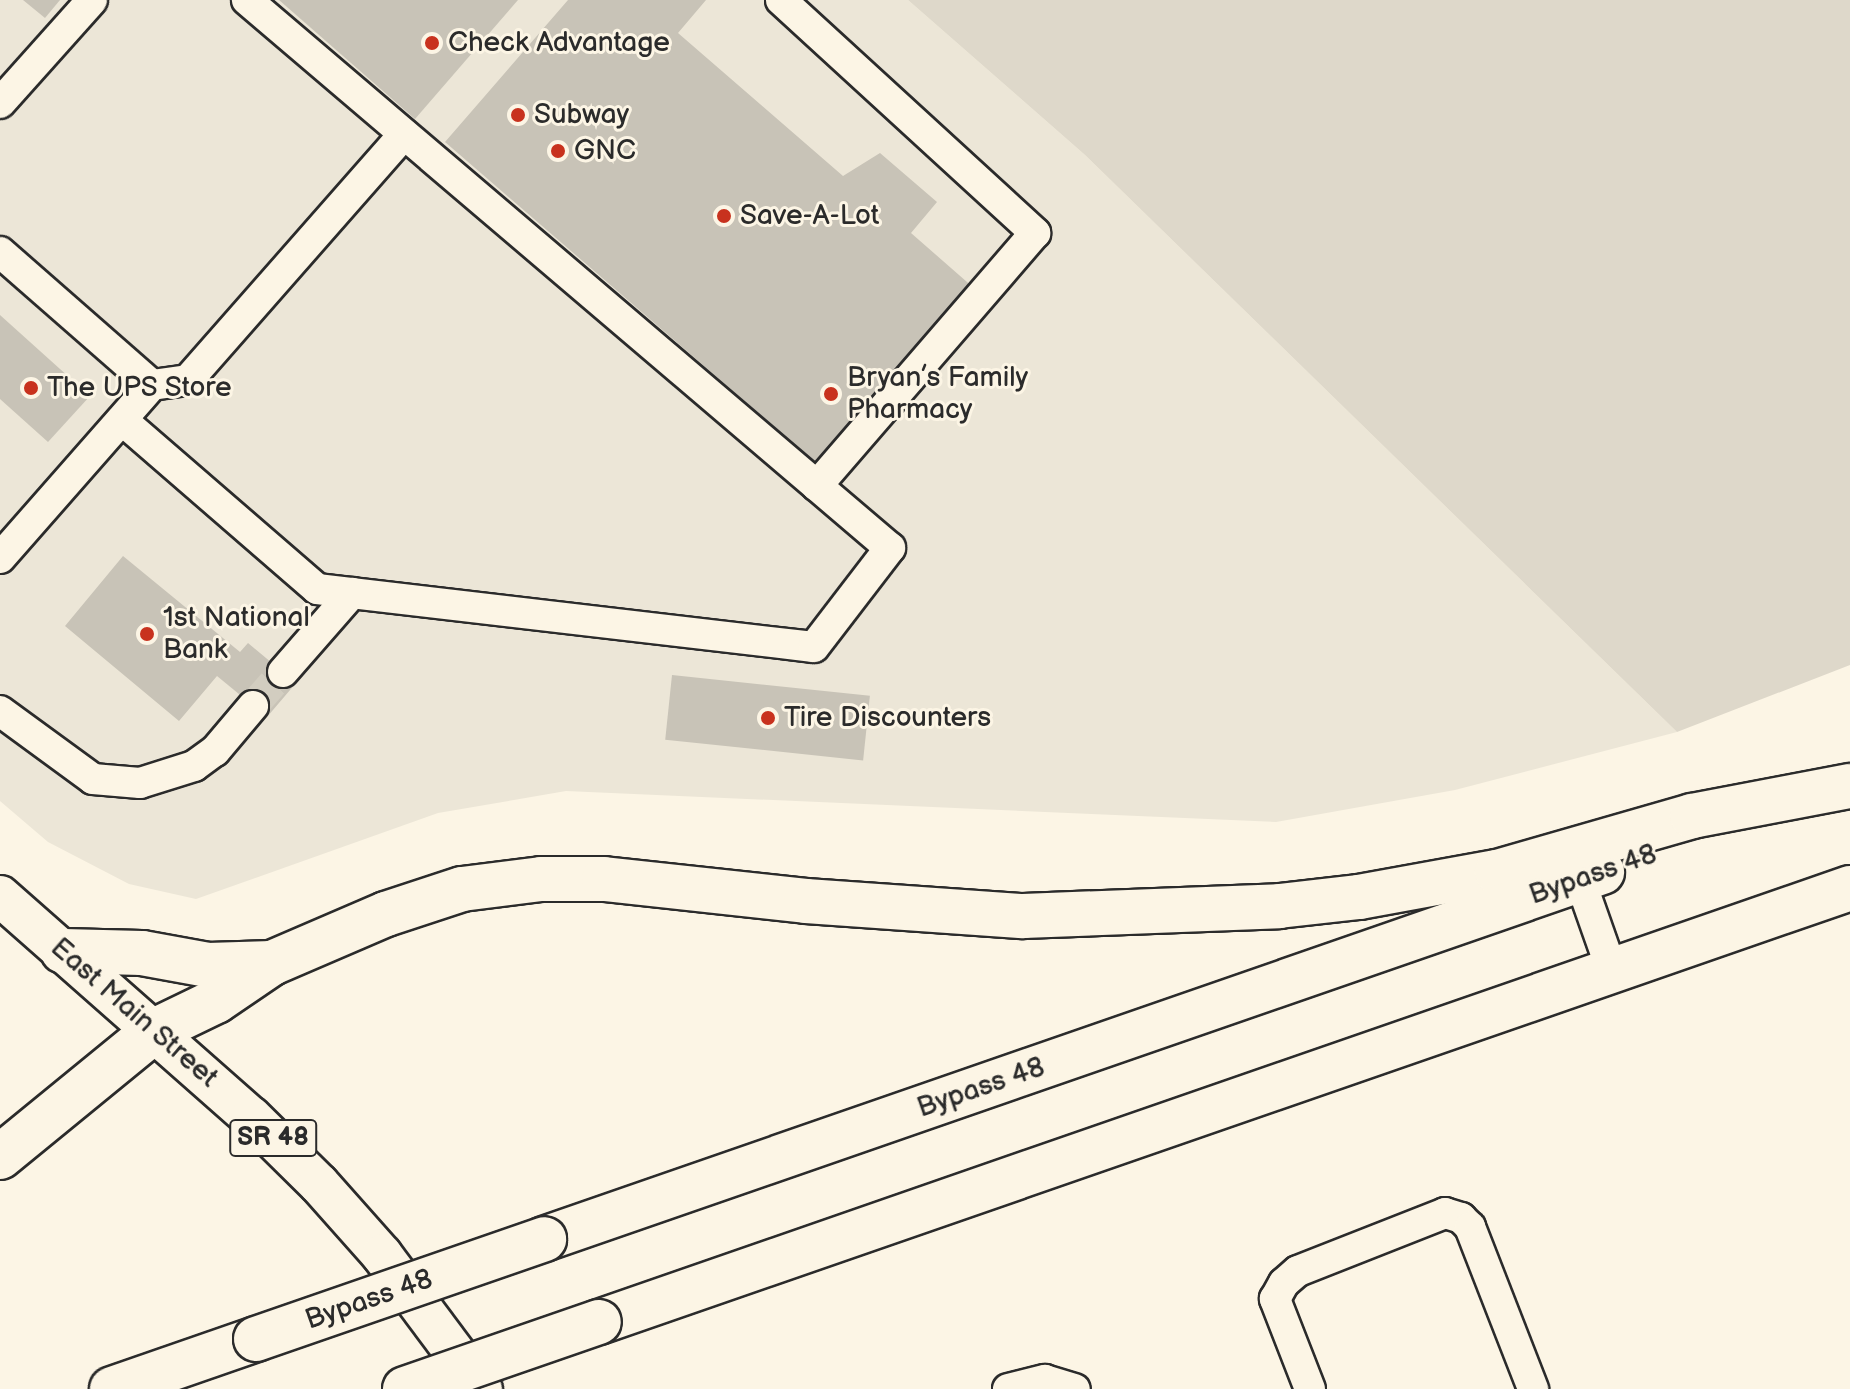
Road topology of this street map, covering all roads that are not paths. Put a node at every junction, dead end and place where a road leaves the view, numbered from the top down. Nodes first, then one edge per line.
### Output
1 (92, 0) edge
2 (247, 0) edge
3 (781, 0) edge
4 (0, 103) edge
5 (404, 134) junction
6 (0, 252) edge
7 (152, 385) junction
8 (122, 420) junction
9 (817, 486) junction
10 (0, 558) edge
11 (352, 593) junction
12 (283, 672) tunnel mouth
13 (253, 706) tunnel mouth
14 (0, 711) edge
15 (1850, 786) edge
16 (1580, 880) junction
17 (1850, 888) edge
18 (0, 896) edge
19 (63, 951) junction
20 (272, 963) junction
21 (1612, 971) junction
22 (154, 1031) junction
23 (0, 1157) edge
24 (112, 1389) edge
25 (405, 1389) edge
26 (482, 1389) edge
27 (1008, 1389) edge
28 (1075, 1389) edge
29 (1310, 1389) edge
30 (1533, 1389) edge

1 - 4 lane
2 - 5 lane
3 - 9 lane
5 - 7 lane
5 - 9 lane
6 - 7 lane
7 - 8 lane
8 - 10 lane
8 - 11 lane
9 - 11 lane
11 - 12 lane
13 - 14 lane
15 - 16 highway, Bypass 48
15 - 20 highway
16 - 21 lane
16 - 24 highway, Bypass 48, bridge
17 - 21 highway
18 - 19 main road, East Main Street / SR 48
19 - 20 highway
19 - 22 main road, East Main Street / SR 48
20 - 22 highway
21 - 25 highway, bridge
22 - 23 highway
22 - 26 main road, East Main Street / SR 48
27 - 28 lane
29 - 30 lane

